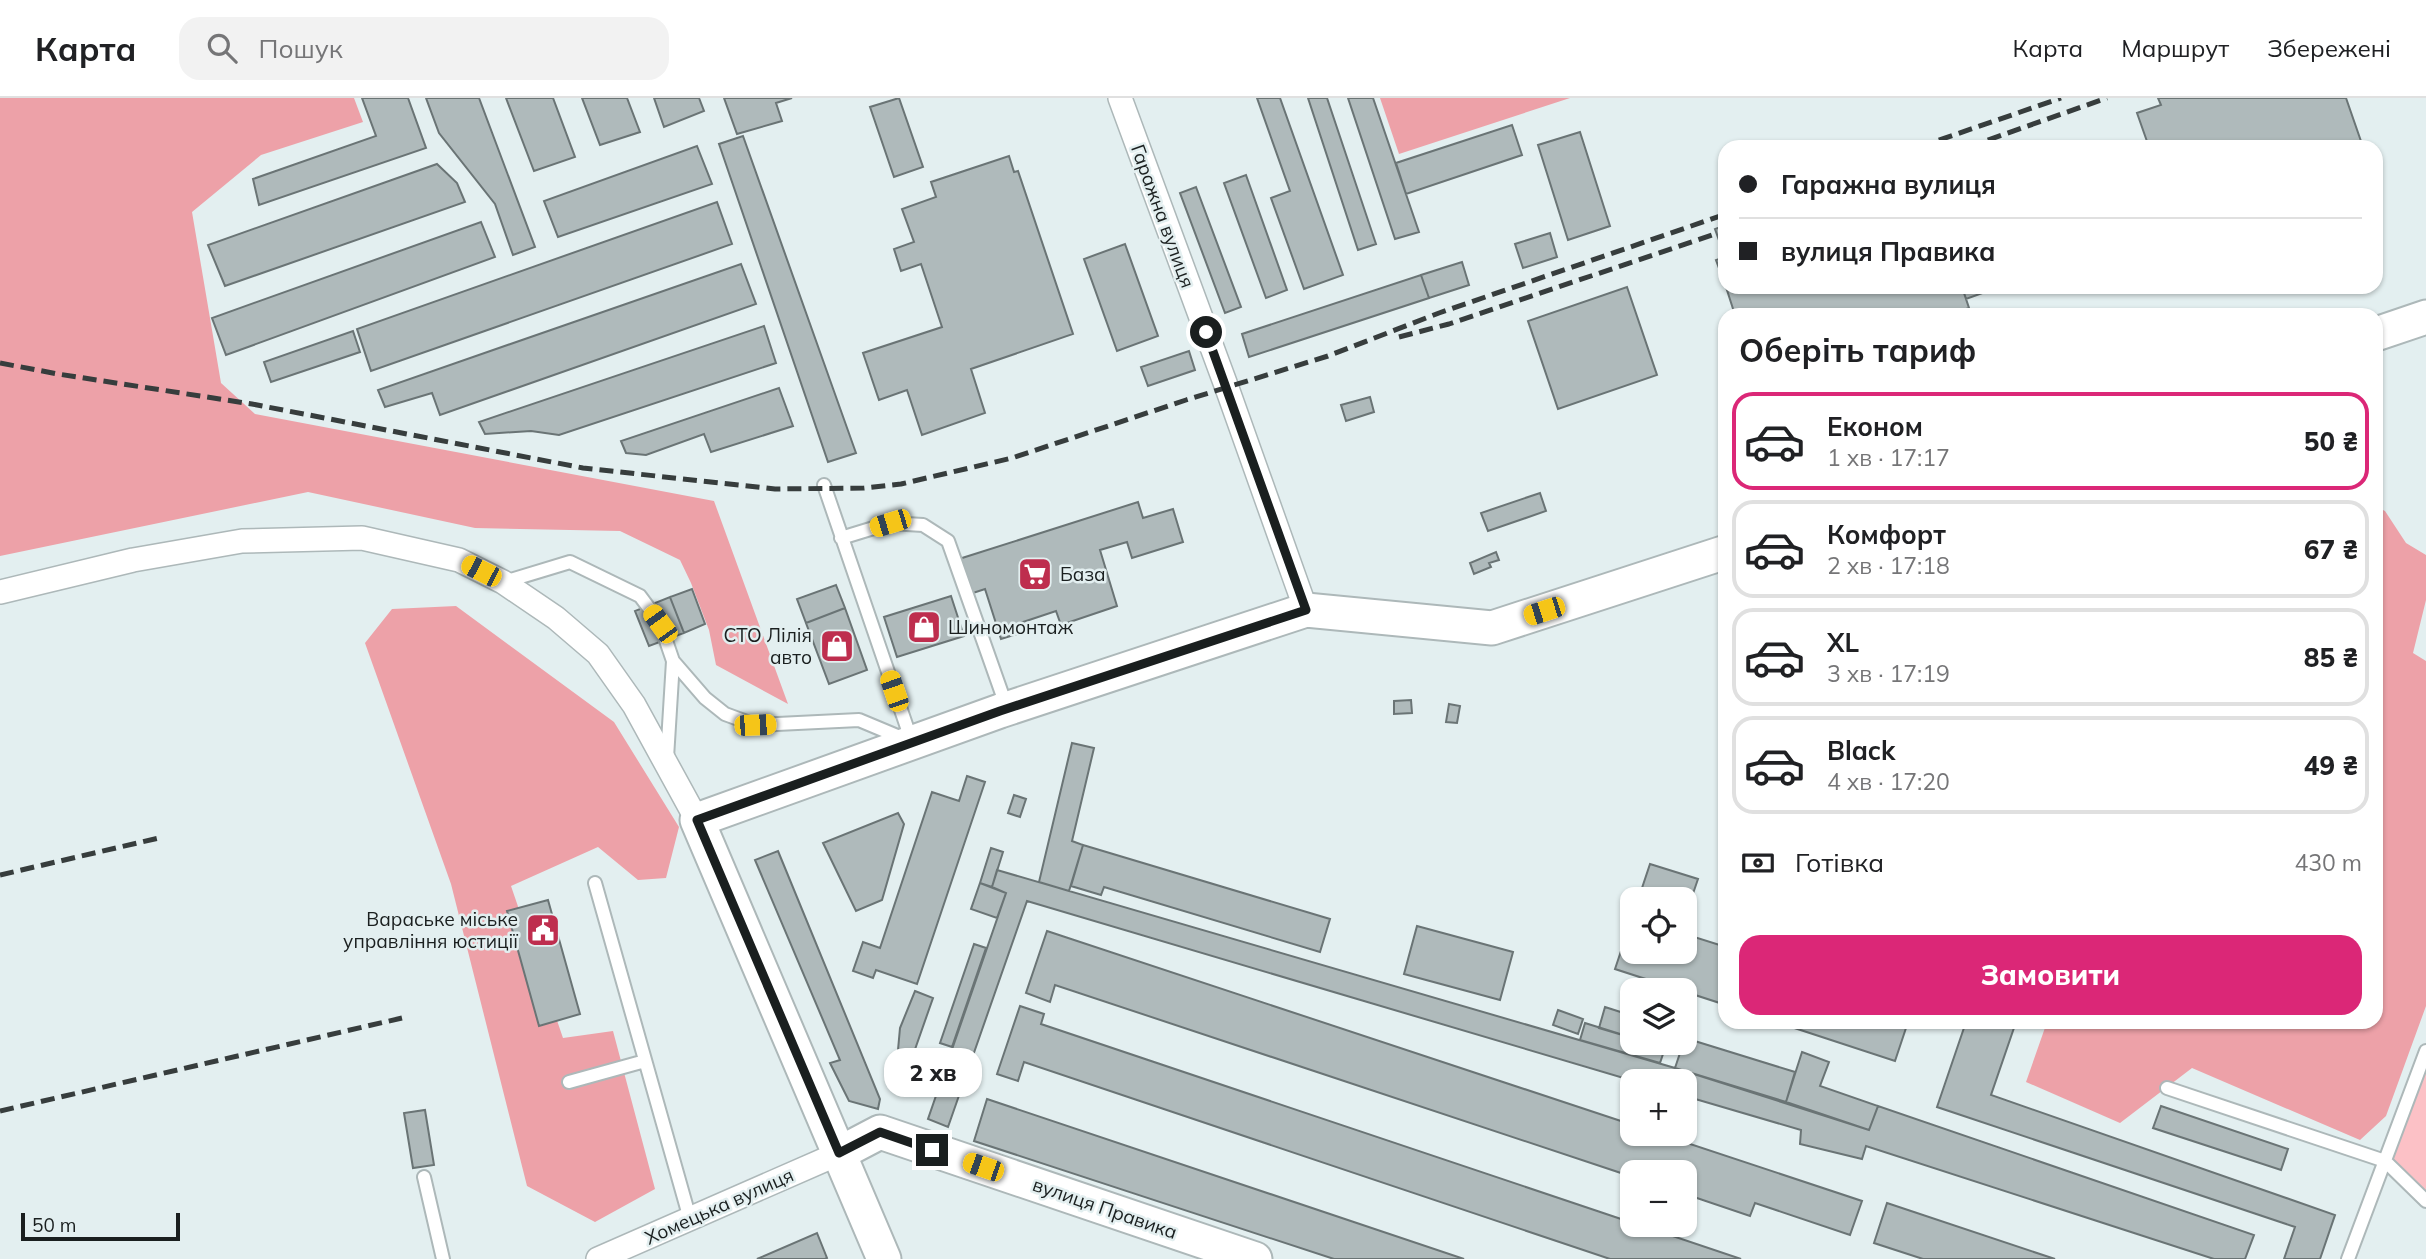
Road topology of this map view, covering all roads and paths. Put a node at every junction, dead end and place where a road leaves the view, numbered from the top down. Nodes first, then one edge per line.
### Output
1 (1120, 98) edge
2 (2426, 317) edge
3 (2383, 332) edge
4 (824, 485) dead end
5 (841, 538) junction
6 (1718, 555) edge
7 (503, 583) junction
8 (0, 592) edge
9 (1306, 610) junction
10 (673, 661) junction
11 (1008, 708) junction
12 (912, 743) junction
13 (667, 762) junction
14 (697, 820) junction
15 (595, 883) dead end
16 (2426, 1051) edge
17 (646, 1061) junction
18 (569, 1082) dead end
19 (2167, 1088) dead end
20 (839, 1153) junction
21 (2385, 1161) junction
22 (424, 1177) dead end
23 (2426, 1201) edge
24 (690, 1219) junction
25 (443, 1259) edge
26 (598, 1259) edge
27 (884, 1259) edge
28 (1255, 1259) edge
29 (2348, 1259) edge

1 - 9 street, Гаражна вулиця
2 - 3 street
4 - 5 lane
5 - 11 lane
5 - 12 lane
6 - 9 street
7 - 8 street
7 - 10 lane
7 - 13 street
9 - 11 street
10 - 12 lane
10 - 13 lane
11 - 12 street
12 - 14 street
13 - 14 street
14 - 20 street
15 - 17 lane
16 - 21 lane
17 - 18 lane
17 - 24 lane
19 - 21 lane
20 - 24 street, Хомецька вулиця
20 - 27 street
20 - 28 street, вулиця Правика
21 - 23 lane
21 - 29 lane
22 - 25 lane
24 - 26 street, Хомецька вулиця

